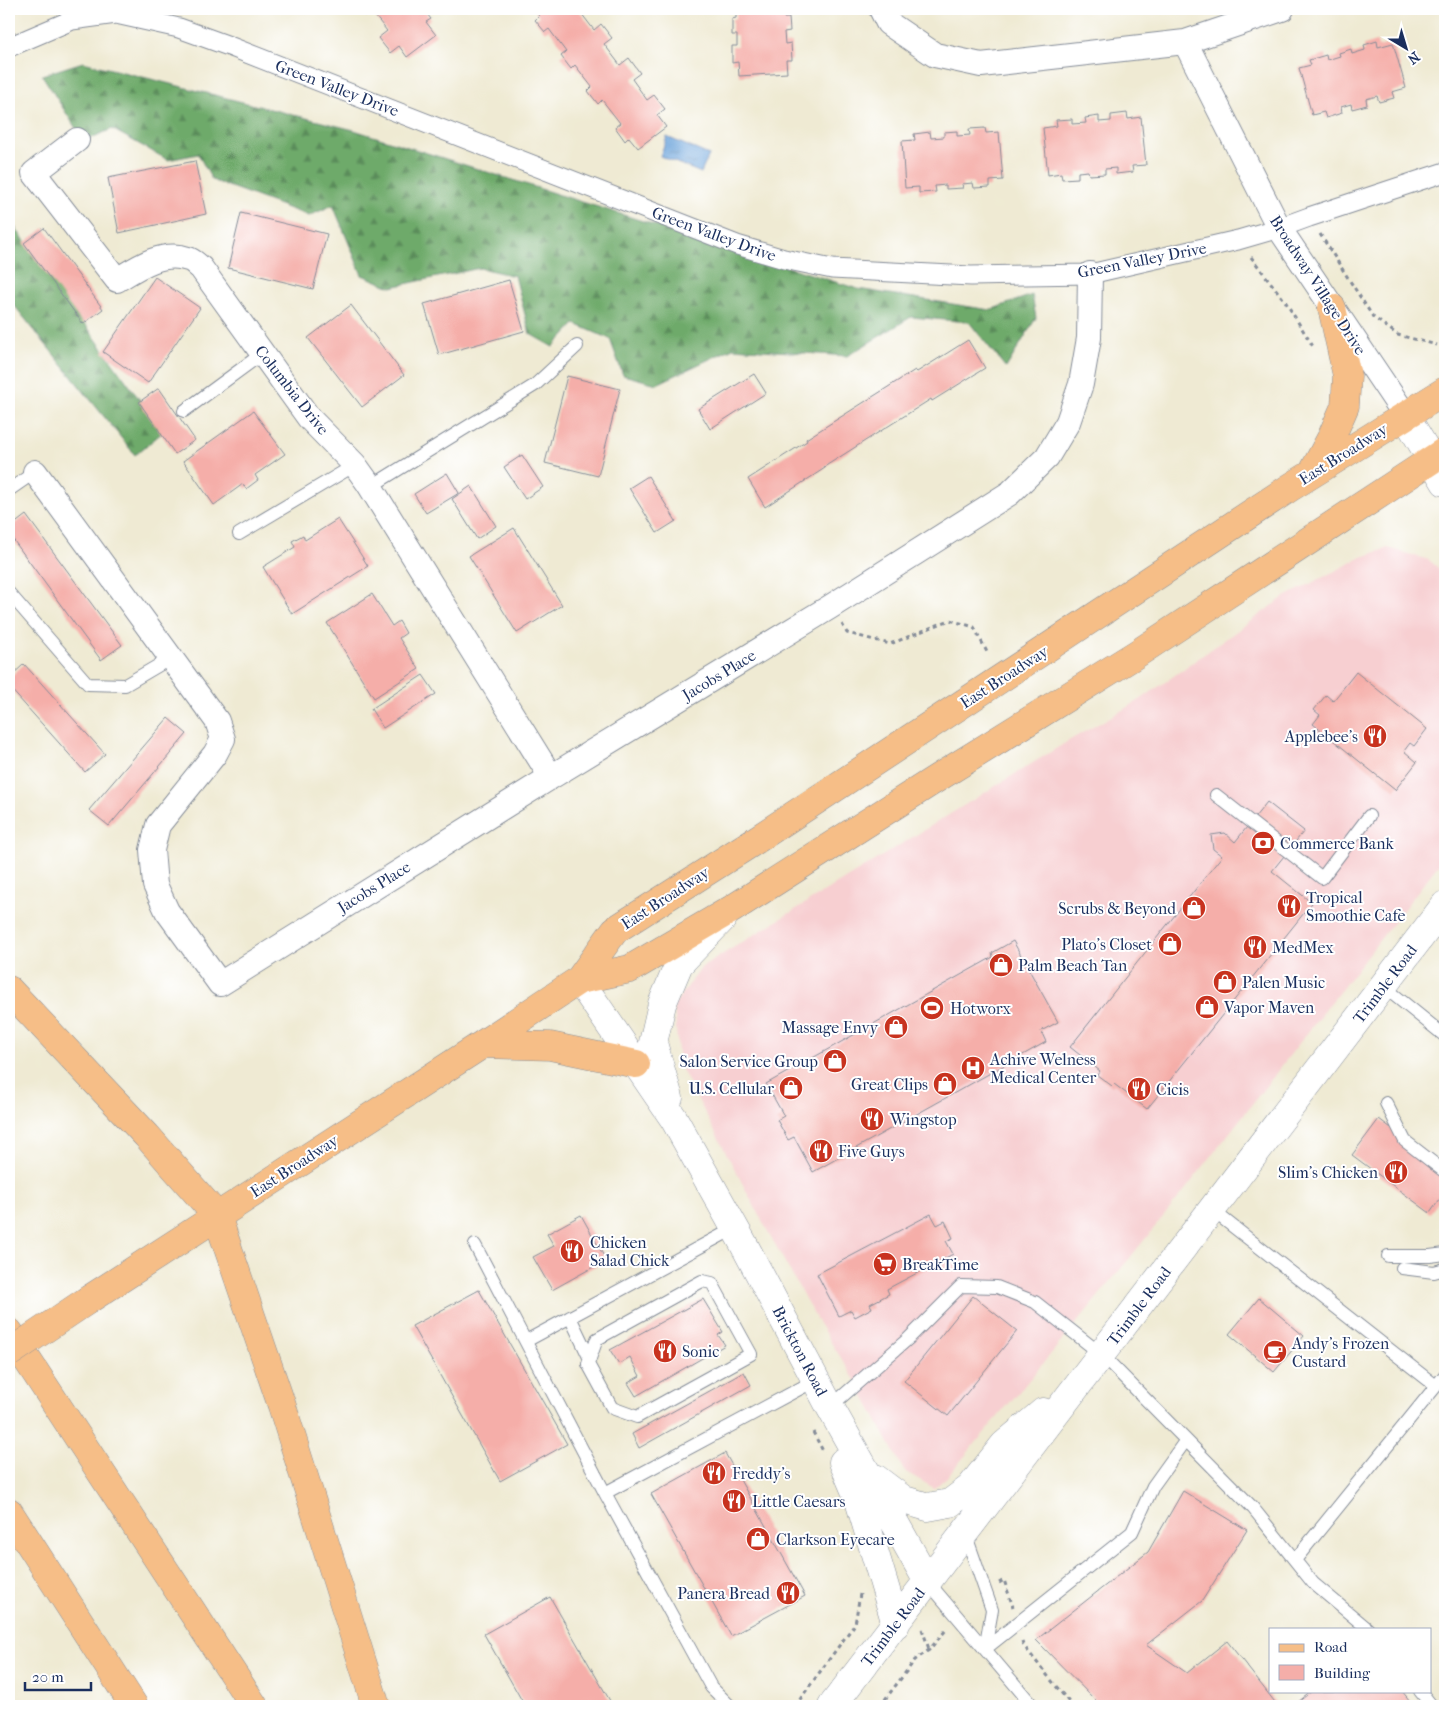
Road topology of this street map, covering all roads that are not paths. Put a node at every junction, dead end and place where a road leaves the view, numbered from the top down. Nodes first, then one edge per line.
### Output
1 (881, 9) edge
2 (1282, 9) edge
3 (1185, 42) junction
4 (9, 47) edge
5 (77, 140) dead end
6 (1445, 172) edge
7 (1279, 228) junction
8 (1090, 274) junction
9 (1332, 308) junction
10 (577, 346) dead end
11 (263, 354) junction
12 (1445, 391) edge
13 (184, 411) dead end
14 (1405, 415) junction
15 (355, 464) junction
16 (1441, 465) edge
17 (35, 472) joint
18 (1311, 474) junction
19 (370, 487) junction
20 (9, 490) edge
21 (240, 534) dead end
22 (9, 594) edge
23 (172, 658) junction
24 (551, 777) junction
25 (1216, 796) dead end
26 (1369, 816) dead end
27 (1445, 905) edge
28 (732, 909) junction
29 (579, 980) junction
30 (1383, 986) junction
31 (9, 990) edge
32 (1445, 1036) edge
33 (484, 1044) junction
34 (636, 1064) junction
35 (1386, 1103) dead end
36 (674, 1119) junction
37 (1445, 1172) edge
38 (1212, 1210) junction
39 (217, 1216) junction
40 (736, 1228) junction
41 (475, 1245) dead end
42 (1445, 1254) edge
43 (1388, 1256) dead end
44 (1402, 1268) dead end
45 (1445, 1269) edge
46 (570, 1317) junction
47 (9, 1332) edge
48 (526, 1341) junction
49 (9, 1353) edge
50 (1101, 1354) junction
51 (590, 1359) junction
52 (1445, 1376) edge
53 (816, 1380) junction
54 (1436, 1386) junction
55 (1073, 1391) junction
56 (833, 1412) junction
57 (1186, 1440) junction
58 (866, 1472) junction
59 (605, 1493) junction
60 (9, 1512) edge
61 (965, 1533) junction
62 (1295, 1560) junction
63 (928, 1582) junction
64 (896, 1624) junction
65 (1367, 1628) edge
66 (985, 1649) junction
67 (1421, 1692) edge
68 (134, 1706) edge
69 (254, 1706) edge
70 (376, 1706) edge
71 (730, 1706) edge
72 (832, 1706) edge
73 (1033, 1706) edge
74 (1432, 1706) edge

1 - 3 street
2 - 3 street
3 - 7 street, Broadway Village Drive
4 - 8 street, Green Valley Drive
5 - 11 street, Columbia Drive
6 - 7 street, Green Valley Drive
7 - 8 street, Green Valley Drive
7 - 9 street, Broadway Village Drive
8 - 24 street, Jacobs Place
9 - 14 street, Broadway Village Drive
9 - 18 main road
10 - 19 lane
11 - 13 lane
11 - 15 street, Columbia Drive
12 - 14 main road, East Broadway
14 - 16 street
14 - 18 main road, East Broadway
15 - 19 street, Columbia Drive
15 - 21 lane
16 - 28 main road, East Broadway
17 - 20 lane
17 - 23 street
18 - 29 main road, East Broadway
19 - 24 street, Columbia Drive
22 - 23 lane
23 - 24 street, Jacobs Place
25 - 26 lane
27 - 30 street, Trimble Road
28 - 29 main road, East Broadway
28 - 36 street, Brickton Road
29 - 33 main road, East Broadway
29 - 34 street, Brickton Road
30 - 32 lane
30 - 38 street, Trimble Road
31 - 39 main road
33 - 34 main road
33 - 39 main road, East Broadway
34 - 36 street, Brickton Road
35 - 37 lane
36 - 40 street, Brickton Road
38 - 50 street, Trimble Road
38 - 54 lane
39 - 49 main road, East Broadway, bridge
39 - 70 main road
40 - 46 lane
40 - 53 street, Brickton Road
41 - 48 lane
42 - 43 lane
44 - 45 lane
46 - 48 lane
46 - 51 lane
47 - 69 main road
48 - 59 lane
50 - 55 street, Trimble Road
50 - 56 lane
50 - 57 lane
51 - 51 lane
52 - 54 lane
53 - 56 street, Brickton Road
53 - 59 lane
54 - 62 lane
55 - 58 street
55 - 61 street, Trimble Road
56 - 58 street, Brickton Road
56 - 64 street
57 - 62 lane
57 - 66 lane
58 - 63 street, Brickton Road
59 - 71 lane
60 - 68 main road
61 - 63 street, Trimble Road
61 - 66 lane
62 - 65 lane
63 - 64 street, Trimble Road
63 - 66 lane
64 - 72 street, Trimble Road
66 - 73 lane
67 - 74 lane

